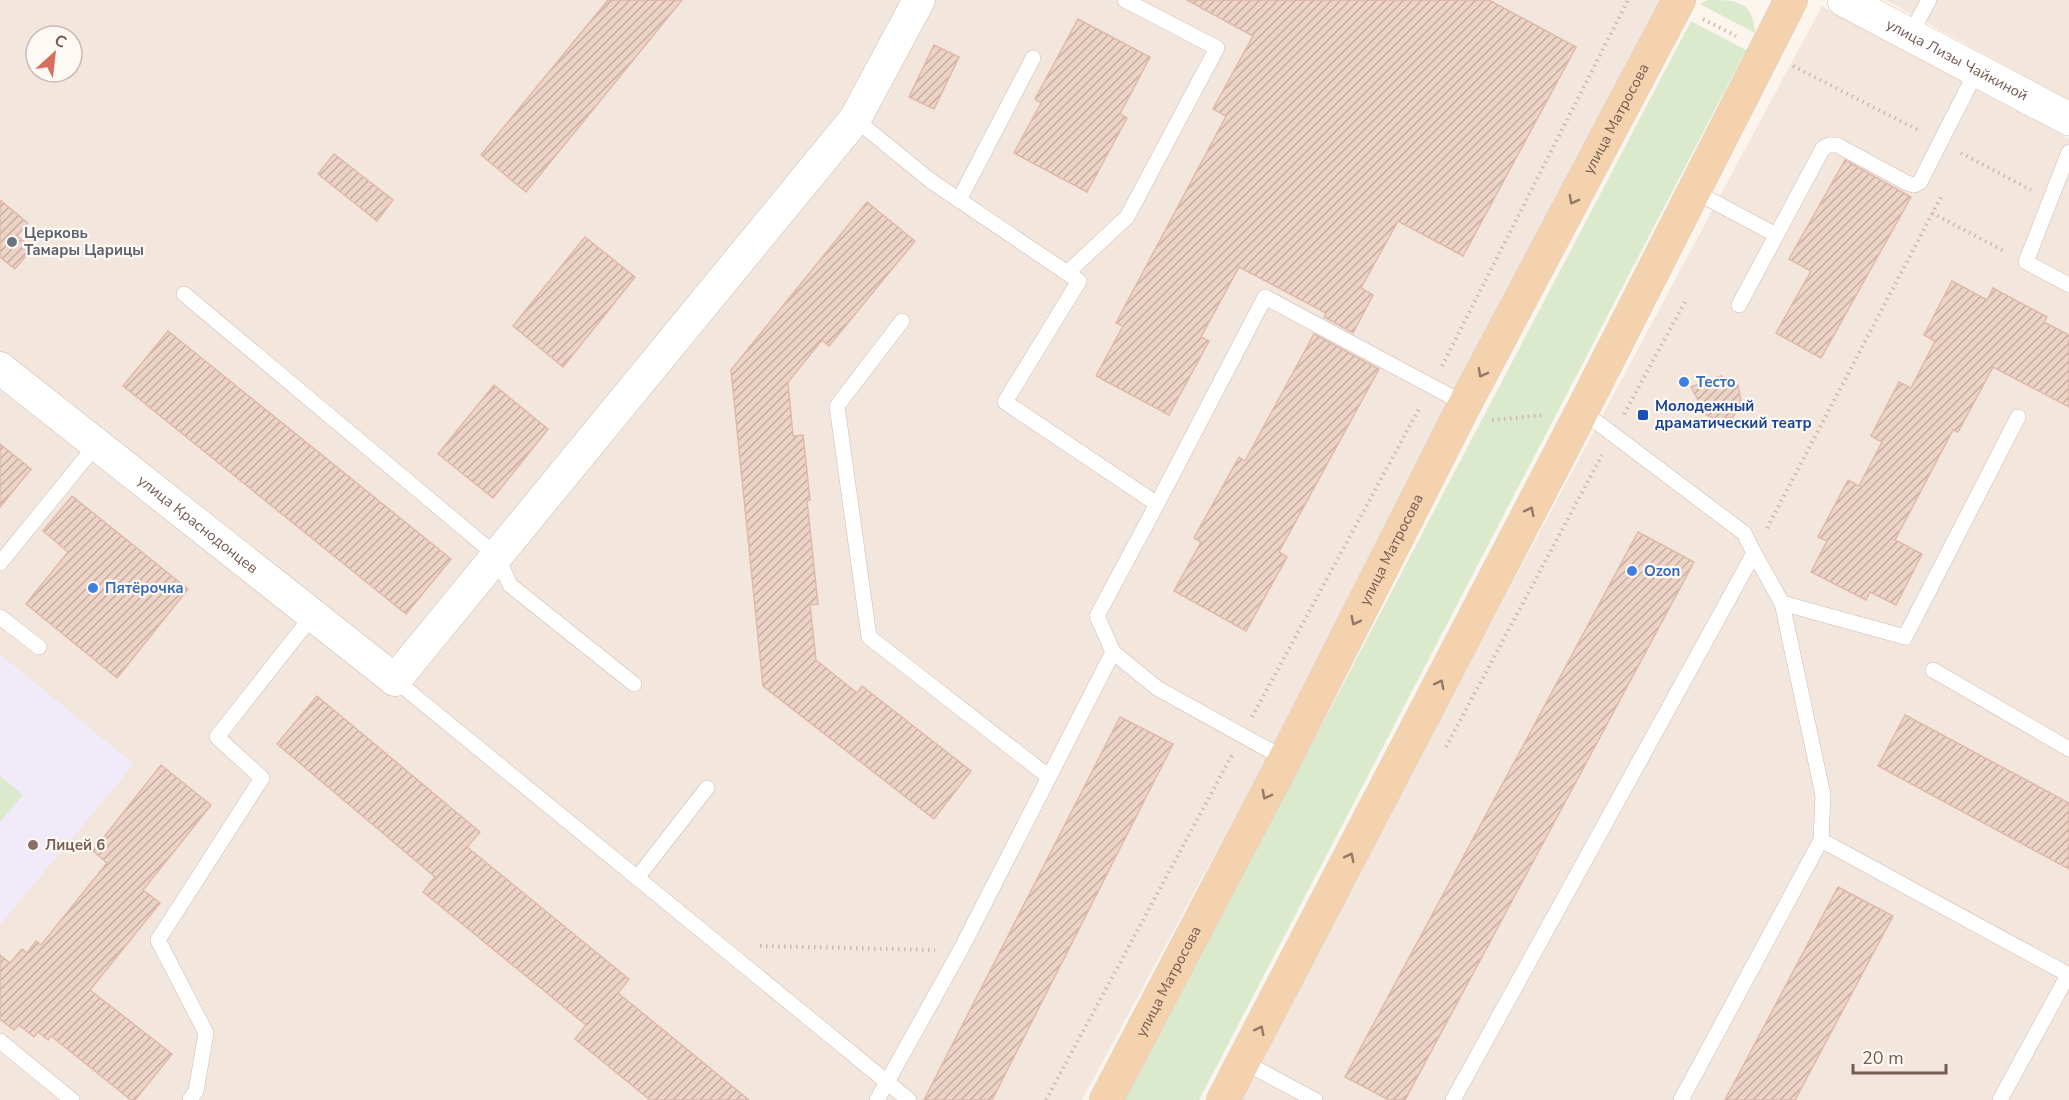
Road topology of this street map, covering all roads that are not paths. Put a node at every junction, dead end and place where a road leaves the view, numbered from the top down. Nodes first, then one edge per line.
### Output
1 (919, 0) edge
2 (1125, 0) edge
3 (1791, 0) edge
4 (1844, 0) edge
5 (1929, 0) edge
6 (1677, 3) edge
7 (1910, 35) junction
8 (1033, 58) dead end
9 (1977, 70) junction
10 (855, 119) junction
11 (2069, 119) edge
12 (2069, 152) edge
13 (1694, 191) junction
14 (959, 200) junction
15 (1776, 235) junction
16 (1067, 273) junction
17 (2069, 285) edge
18 (184, 294) dead end
19 (1739, 304) dead end
20 (902, 321) dead end
21 (0, 368) edge
22 (1582, 411) junction
23 (1461, 414) junction
24 (2018, 417) dead end
25 (96, 444) junction
26 (1156, 504) junction
27 (1754, 553) junction
28 (497, 556) junction
29 (0, 563) edge
30 (1782, 603) junction
31 (313, 615) junction
32 (0, 617) edge
33 (39, 647) dead end
34 (1113, 652) junction
35 (1933, 670) dead end
36 (395, 680) junction
37 (634, 684) dead end
38 (2069, 749) edge
39 (1285, 759) junction
40 (1049, 777) junction
41 (707, 788) dead end
42 (1821, 840) junction
43 (637, 878) junction
44 (2068, 975) edge
45 (0, 1041) edge
46 (1244, 1062) junction
47 (887, 1083) junction
48 (72, 1100) edge
49 (190, 1100) edge
50 (877, 1100) edge
51 (909, 1100) edge
52 (1106, 1100) edge
53 (1224, 1100) edge
54 (1315, 1100) edge
55 (1452, 1100) edge
56 (1681, 1100) edge
57 (2000, 1100) edge

1 - 10 street
2 - 16 lane
3 - 13 main road
4 - 7 main road, улица Лизы Чайкиной
5 - 7 lane
6 -> 23 main road, улица Матросова
7 - 9 main road, улица Лизы Чайкиной
8 - 14 lane
9 - 11 main road, улица Лизы Чайкиной
9 - 15 lane
10 - 14 lane
10 - 28 street
12 - 17 lane
13 - 15 lane
13 - 22 main road
14 - 16 lane
15 - 19 lane
16 - 26 lane
18 - 28 lane
20 - 40 lane
21 - 25 street, улица Краснодонцев
22 - 27 lane
46 -> 22 main road
23 - 26 lane
23 -> 39 main road, улица Матросова
24 - 30 lane
25 - 29 lane
25 - 31 street, улица Краснодонцев
26 - 34 lane
27 - 30 lane
27 - 55 lane
28 - 36 street
28 - 37 lane
30 - 42 lane
31 - 36 street, улица Краснодонцев
31 - 49 lane
32 - 33 lane
34 - 39 lane
34 - 40 lane
35 - 38 lane
36 - 43 lane
39 -> 52 main road, улица Матросова
40 - 47 lane
41 - 43 lane
42 - 44 lane
42 - 56 lane
43 - 47 lane
44 - 57 lane
45 - 48 lane
46 - 53 main road
46 - 54 lane
47 - 50 lane
47 - 51 lane

